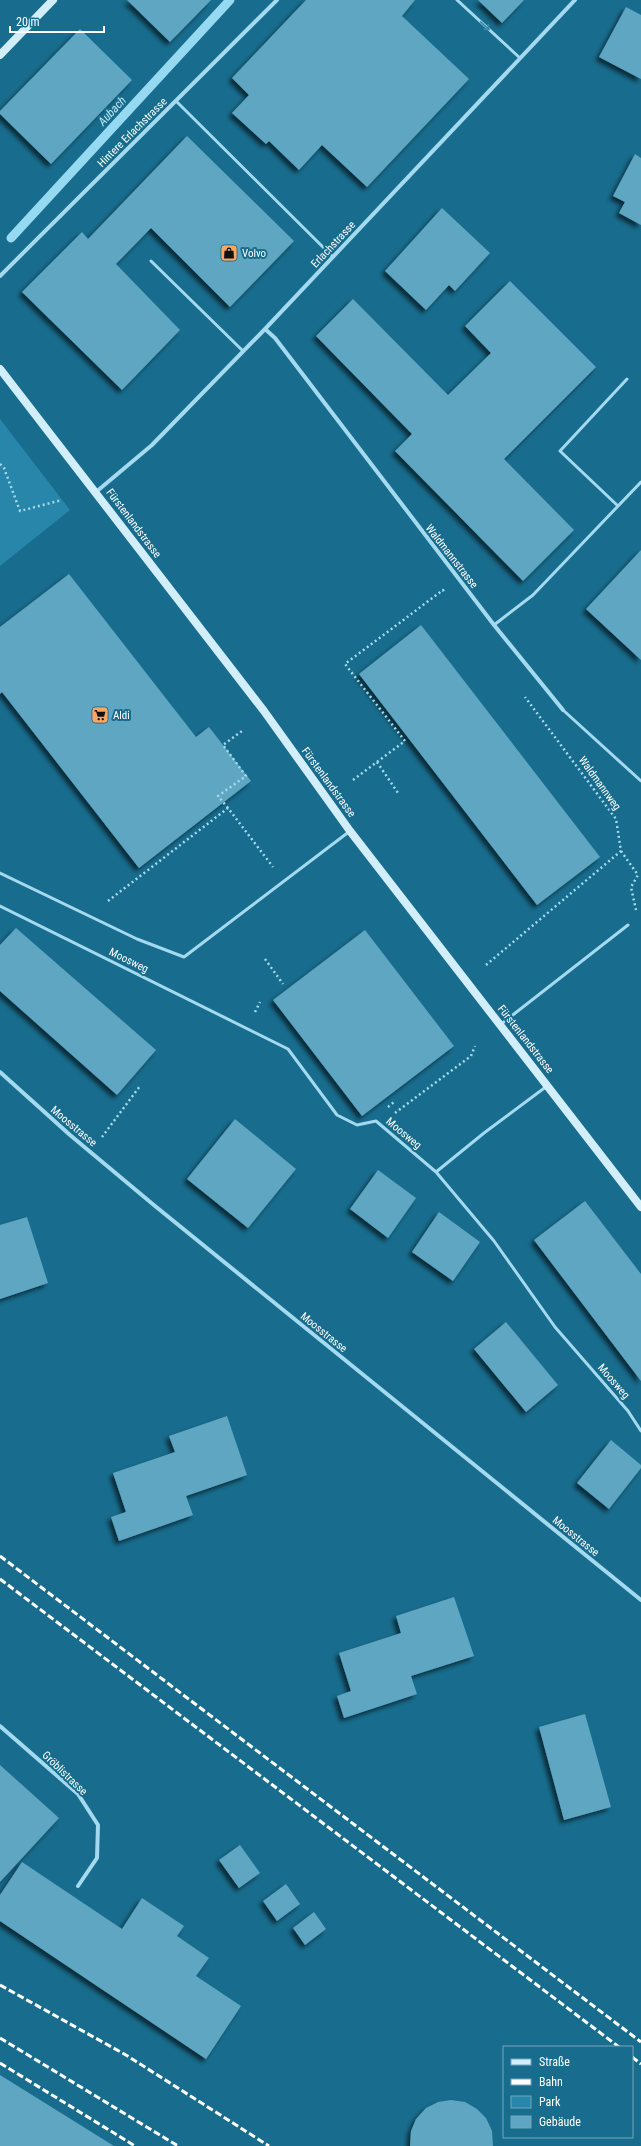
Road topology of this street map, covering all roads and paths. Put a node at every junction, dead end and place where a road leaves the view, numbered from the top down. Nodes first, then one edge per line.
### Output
1 (53, 0) edge
2 (277, 0) edge
3 (457, 0) edge
4 (576, 0) edge
5 (0, 55) edge
6 (520, 58) junction
7 (176, 101) junction
8 (333, 257) junction
9 (151, 261) dead end
10 (0, 276) edge
11 (265, 329) junction
12 (243, 351) junction
13 (0, 369) edge
14 (627, 379) dead end
15 (0, 464) edge
16 (641, 482) edge
17 (96, 492) junction
18 (62, 500) dead end
19 (618, 506) junction
20 (447, 596) dead end
21 (494, 625) junction
22 (523, 694) dead end
23 (563, 710) joint
24 (242, 731) dead end
25 (377, 762) junction
26 (353, 780) dead end
27 (641, 781) edge
28 (398, 793) dead end
29 (228, 808) junction
30 (350, 831) junction
31 (621, 851) junction
32 (0, 873) edge
33 (283, 882) junction
34 (108, 901) dead end
35 (0, 906) edge
36 (637, 914) dead end
37 (628, 925) dead end
38 (265, 959) dead end
39 (486, 965) dead end
40 (283, 984) dead end
41 (500, 1025) junction
42 (475, 1046) dead end
43 (0, 1072) edge
44 (548, 1085) junction
45 (140, 1086) dead end
46 (380, 1125) junction
47 (102, 1137) dead end
48 (436, 1172) junction
49 (641, 1207) edge
50 (641, 1430) edge
51 (641, 1600) edge
52 (0, 1726) edge
53 (78, 1886) dead end

1 - 5 main road
2 - 7 street, Hintere Erlachstrasse
3 -> 6 lane
4 - 6 street, Erlachstrasse
6 - 8 street, Erlachstrasse
7 - 8 lane
7 - 10 street, Hintere Erlachstrasse
8 - 11 street, Erlachstrasse
9 - 12 lane
11 - 12 street, Erlachstrasse
11 - 21 street, Waldmannstrasse
12 - 17 street, Erlachstrasse
13 - 17 main road, Fürstenlandstrasse
14 - 19 lane
15 - 18 path
16 - 19 lane
17 - 30 main road, Fürstenlandstrasse
19 - 21 lane
20 - 25 path
21 - 23 street, Waldmannstrasse
22 - 31 path, Waldmannweg
23 - 27 lane, Waldmannstrasse
24 - 29 path
25 - 26 path
25 - 28 path
29 - 33 path
29 - 34 path
30 - 33 lane
30 - 41 main road, Fürstenlandstrasse
31 - 36 path
31 - 39 path
32 - 33 lane
35 - 46 lane, Moosweg
37 - 41 lane
38 - 40 path
41 - 44 main road, Fürstenlandstrasse
42 - 46 path
43 - 51 street, Moosstrasse
44 - 48 lane
44 - 49 main road, Fürstenlandstrasse
45 - 47 path
46 - 48 lane, Moosweg
48 - 50 lane, Moosweg
52 - 53 street, Gröblistrasse

